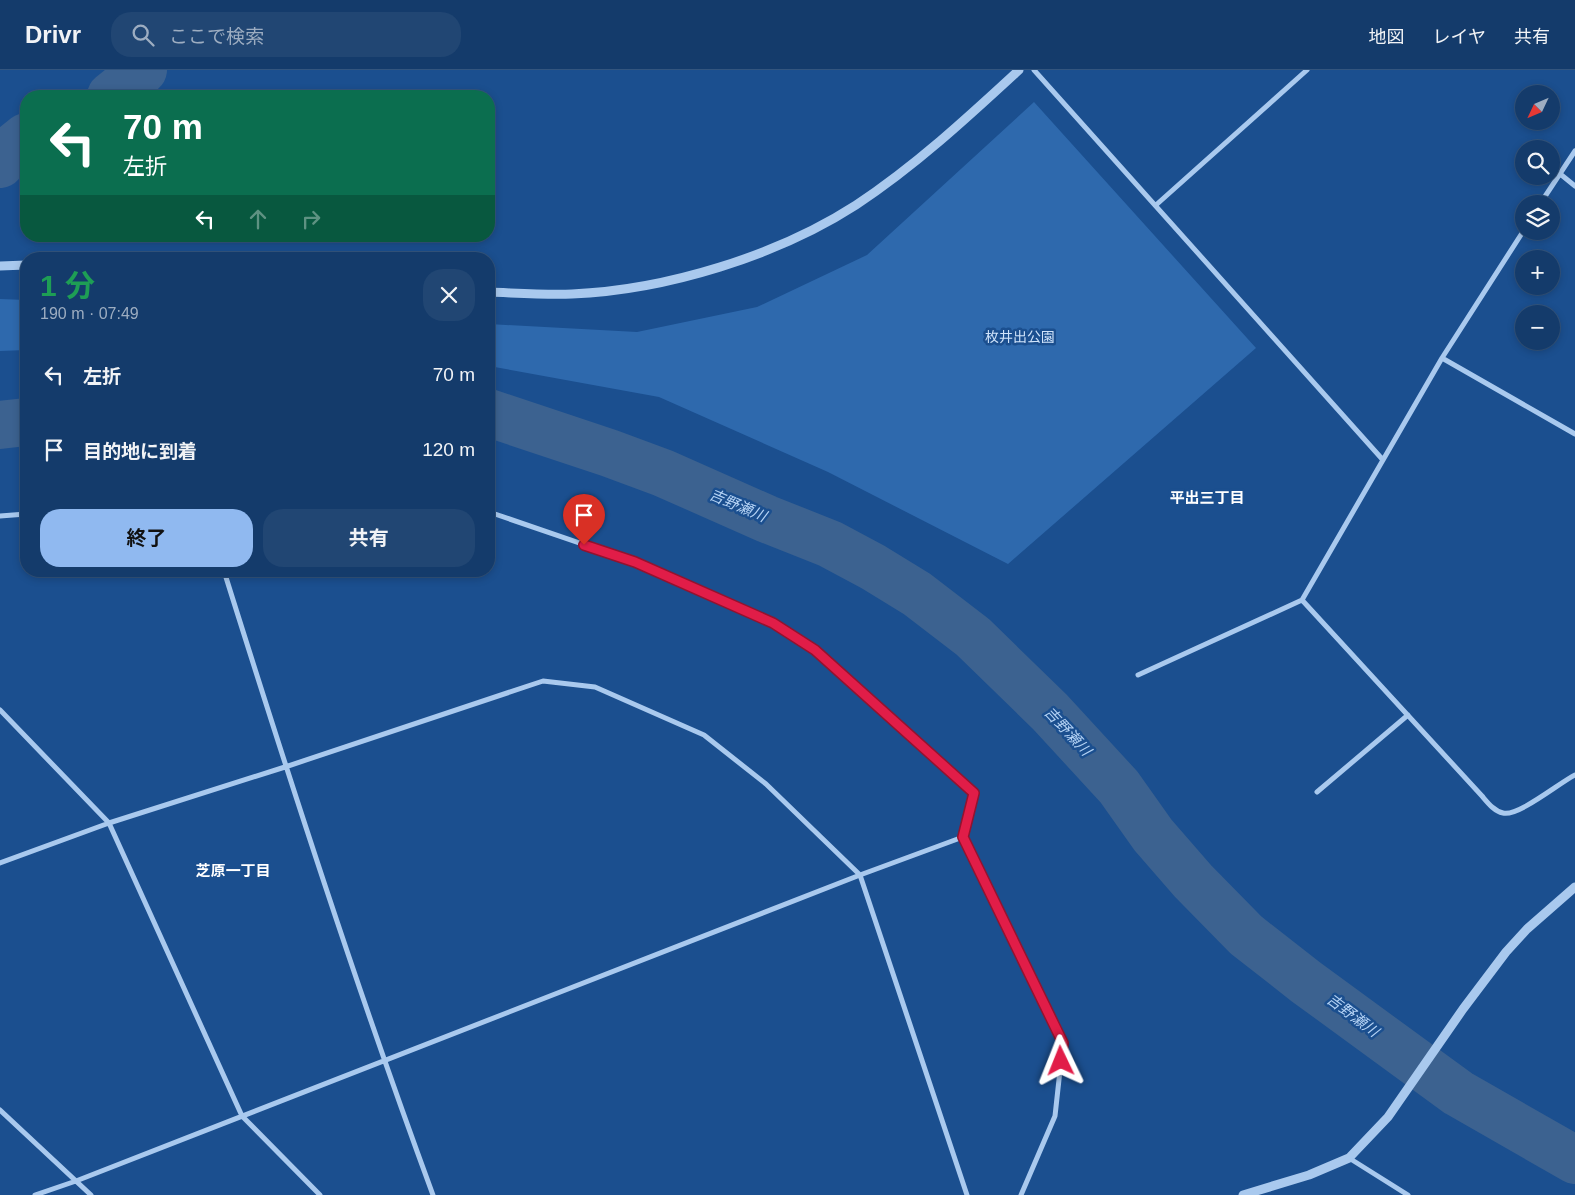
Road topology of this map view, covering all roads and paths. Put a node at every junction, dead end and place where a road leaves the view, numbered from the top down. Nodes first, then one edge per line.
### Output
1 (1019, 70) edge
2 (1034, 70) edge
3 (1307, 70) edge
4 (1575, 151) edge
5 (1560, 172) edge
6 (1560, 174) edge
7 (1575, 186) edge
8 (1156, 205) junction
9 (1518, 240) edge
10 (20, 265) edge
11 (0, 266) edge
12 (495, 292) edge
13 (1442, 358) junction
14 (1575, 434) edge
15 (1383, 460) junction
16 (20, 514) edge
17 (495, 514) edge
18 (0, 516) edge
19 (226, 577) edge
20 (1302, 600) junction
21 (1138, 675) dead end
22 (0, 710) edge
23 (1408, 715) junction
24 (285, 767) junction
25 (1575, 774) edge
26 (1317, 792) dead end
27 (109, 823) junction
28 (963, 837) junction
29 (0, 863) edge
30 (860, 875) junction
31 (1575, 888) edge
32 (384, 1062) junction
33 (0, 1110) edge
34 (242, 1116) junction
35 (1349, 1158) junction
36 (76, 1181) junction
37 (35, 1195) edge
38 (92, 1195) edge
39 (320, 1195) edge
40 (433, 1195) edge
41 (967, 1195) edge
42 (1021, 1195) edge
43 (1243, 1195) edge
44 (1408, 1195) edge

1 - 12 street
2 - 8 street
3 - 8 street
4 - 5 street
6 - 7 street
8 - 15 street
9 - 13 street
10 - 11 street
13 - 14 street
13 - 15 street
15 - 20 street
16 - 18 street
17 - 28 street
19 - 24 street
20 - 21 street
20 - 23 street
22 - 27 street
23 - 25 street
23 - 26 street
24 - 27 street
24 - 30 street
24 - 32 street
27 - 29 street
27 - 34 street
28 - 30 street
28 - 42 street
30 - 32 street
30 - 41 street
31 - 35 street
32 - 34 street
32 - 40 street
33 - 36 street
34 - 36 street
34 - 39 street
35 - 43 street
35 - 44 street
36 - 37 street
36 - 38 street

